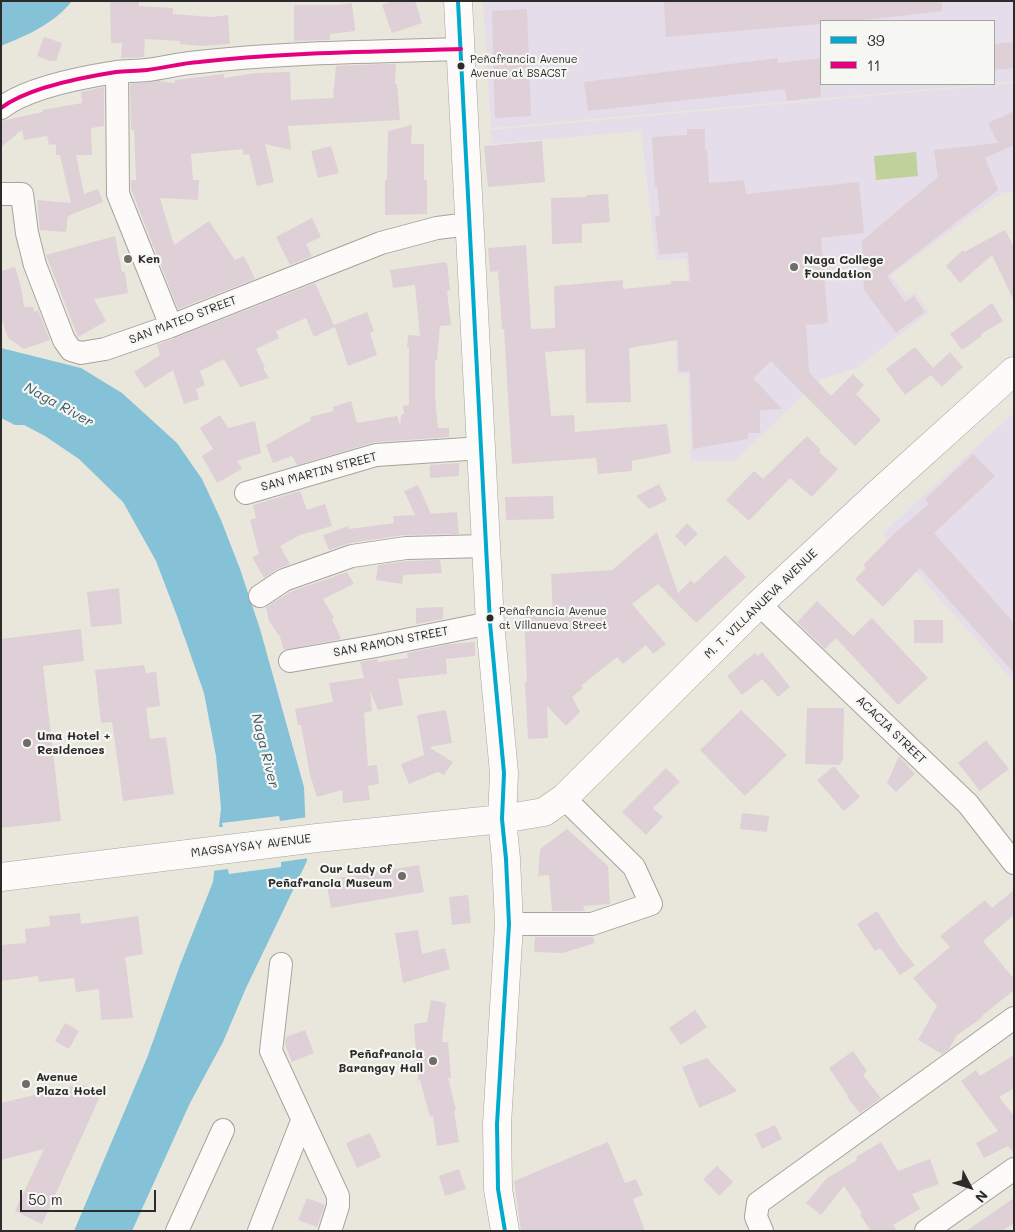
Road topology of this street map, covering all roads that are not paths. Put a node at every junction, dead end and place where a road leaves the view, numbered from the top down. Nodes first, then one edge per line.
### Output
1 (458, 1) edge
2 (461, 49) junction
3 (117, 72) junction
4 (1, 108) edge
5 (1, 194) edge
6 (469, 224) junction
7 (171, 326) junction
8 (1014, 371) edge
9 (482, 448) junction
10 (246, 493) dead end
11 (486, 546) junction
12 (260, 596) dead end
13 (759, 604) junction
14 (490, 622) junction
15 (290, 661) dead end
16 (564, 798) junction
17 (502, 819) junction
18 (1014, 863) edge
19 (1, 876) edge
20 (509, 924) junction
21 (281, 964) dead end
22 (1014, 1018) edge
23 (302, 1121) junction
24 (223, 1130) dead end
25 (1014, 1169) edge
26 (177, 1231) edge
27 (259, 1231) edge
28 (330, 1231) edge
29 (505, 1231) edge
30 (762, 1231) edge
31 (926, 1231) edge

1 - 2 main road
2 - 3 street
2 - 6 main road
3 - 4 street
3 - 7 street
5 - 7 street, SAN MATEO STREET
6 - 7 street, SAN MATEO STREET
6 - 9 main road
8 - 13 main road, M. T. VILLANUEVA AVENUE
9 - 10 street, SAN MARTIN STREET
9 - 11 main road
11 - 12 street
11 - 14 main road
13 - 16 main road, M. T. VILLANUEVA AVENUE
13 - 18 street, ACACIA STREET
14 - 15 street, SAN RAMON STREET
14 - 17 main road
16 - 17 main road, M. T. VILLANUEVA AVENUE
16 - 20 street
17 - 19 main road, MAGSAYSAY AVENUE
17 - 20 main road
20 - 29 main road
21 - 23 street
22 - 30 street
23 - 27 street
23 - 28 street
24 - 26 street
25 - 31 street

